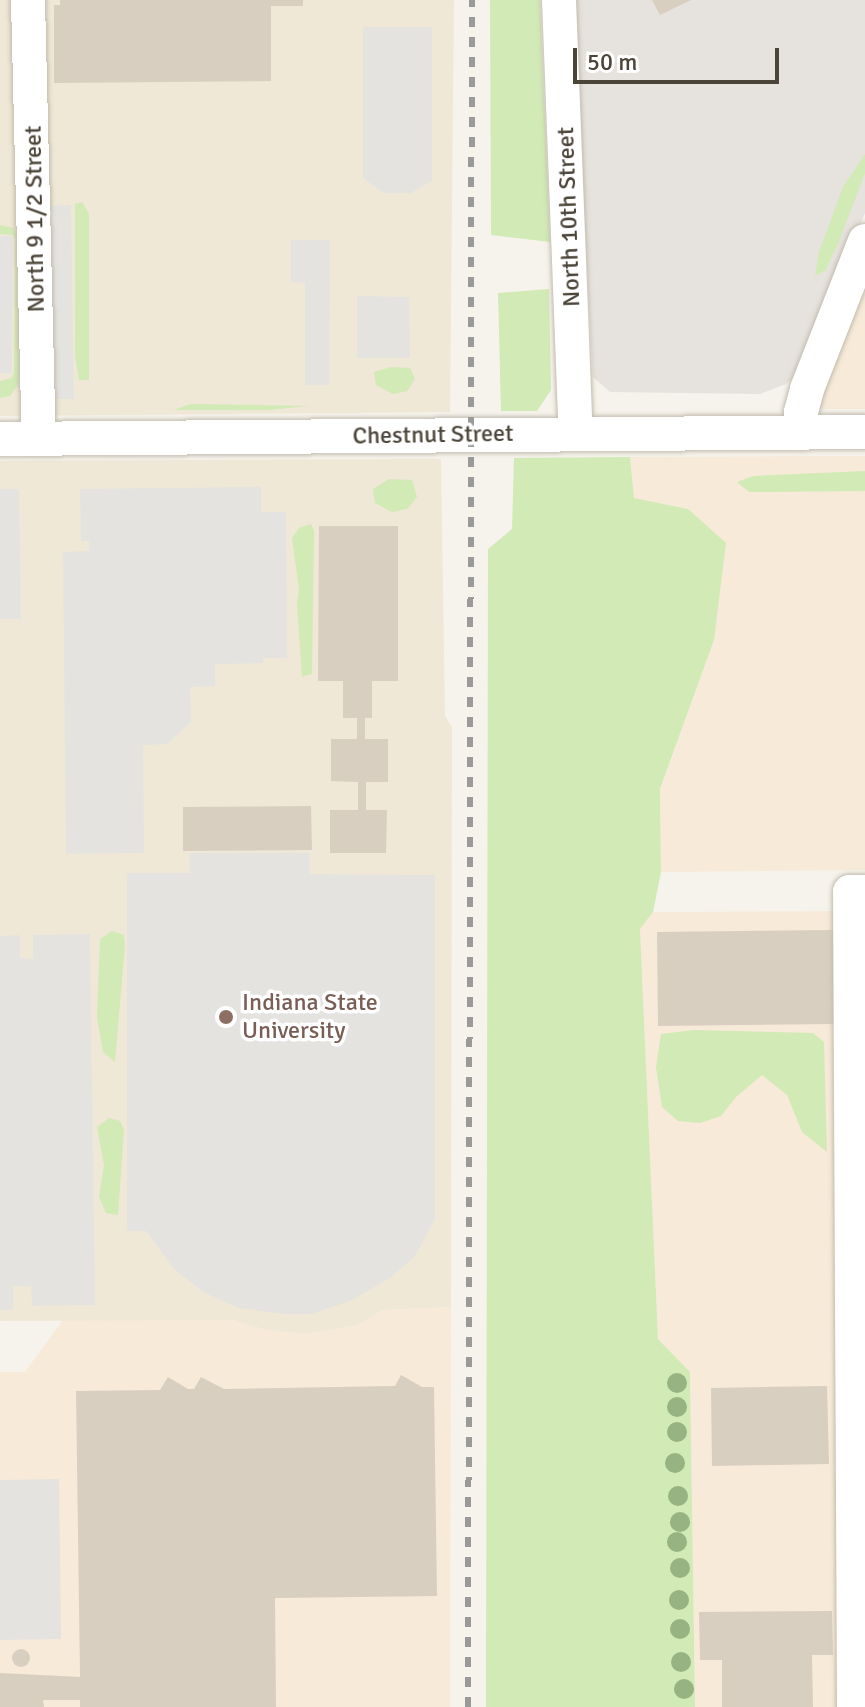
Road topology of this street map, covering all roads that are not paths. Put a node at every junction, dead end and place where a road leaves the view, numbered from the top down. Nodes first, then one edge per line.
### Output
1 (28, 0) edge
2 (559, 0) edge
3 (865, 241) edge
4 (865, 432) edge
5 (576, 433) junction
6 (801, 433) junction
7 (39, 438) junction
8 (0, 439) edge
9 (858, 892) edge
10 (859, 1343) edge
11 (854, 1707) edge

1 - 7 street, North 9 1/2 Street
2 - 5 street, North 10th Street
3 - 6 street
4 - 6 street, Chestnut Street
5 - 6 street, Chestnut Street
5 - 7 street, Chestnut Street
7 - 8 street, Chestnut Street
9 - 10 street
10 - 11 street

